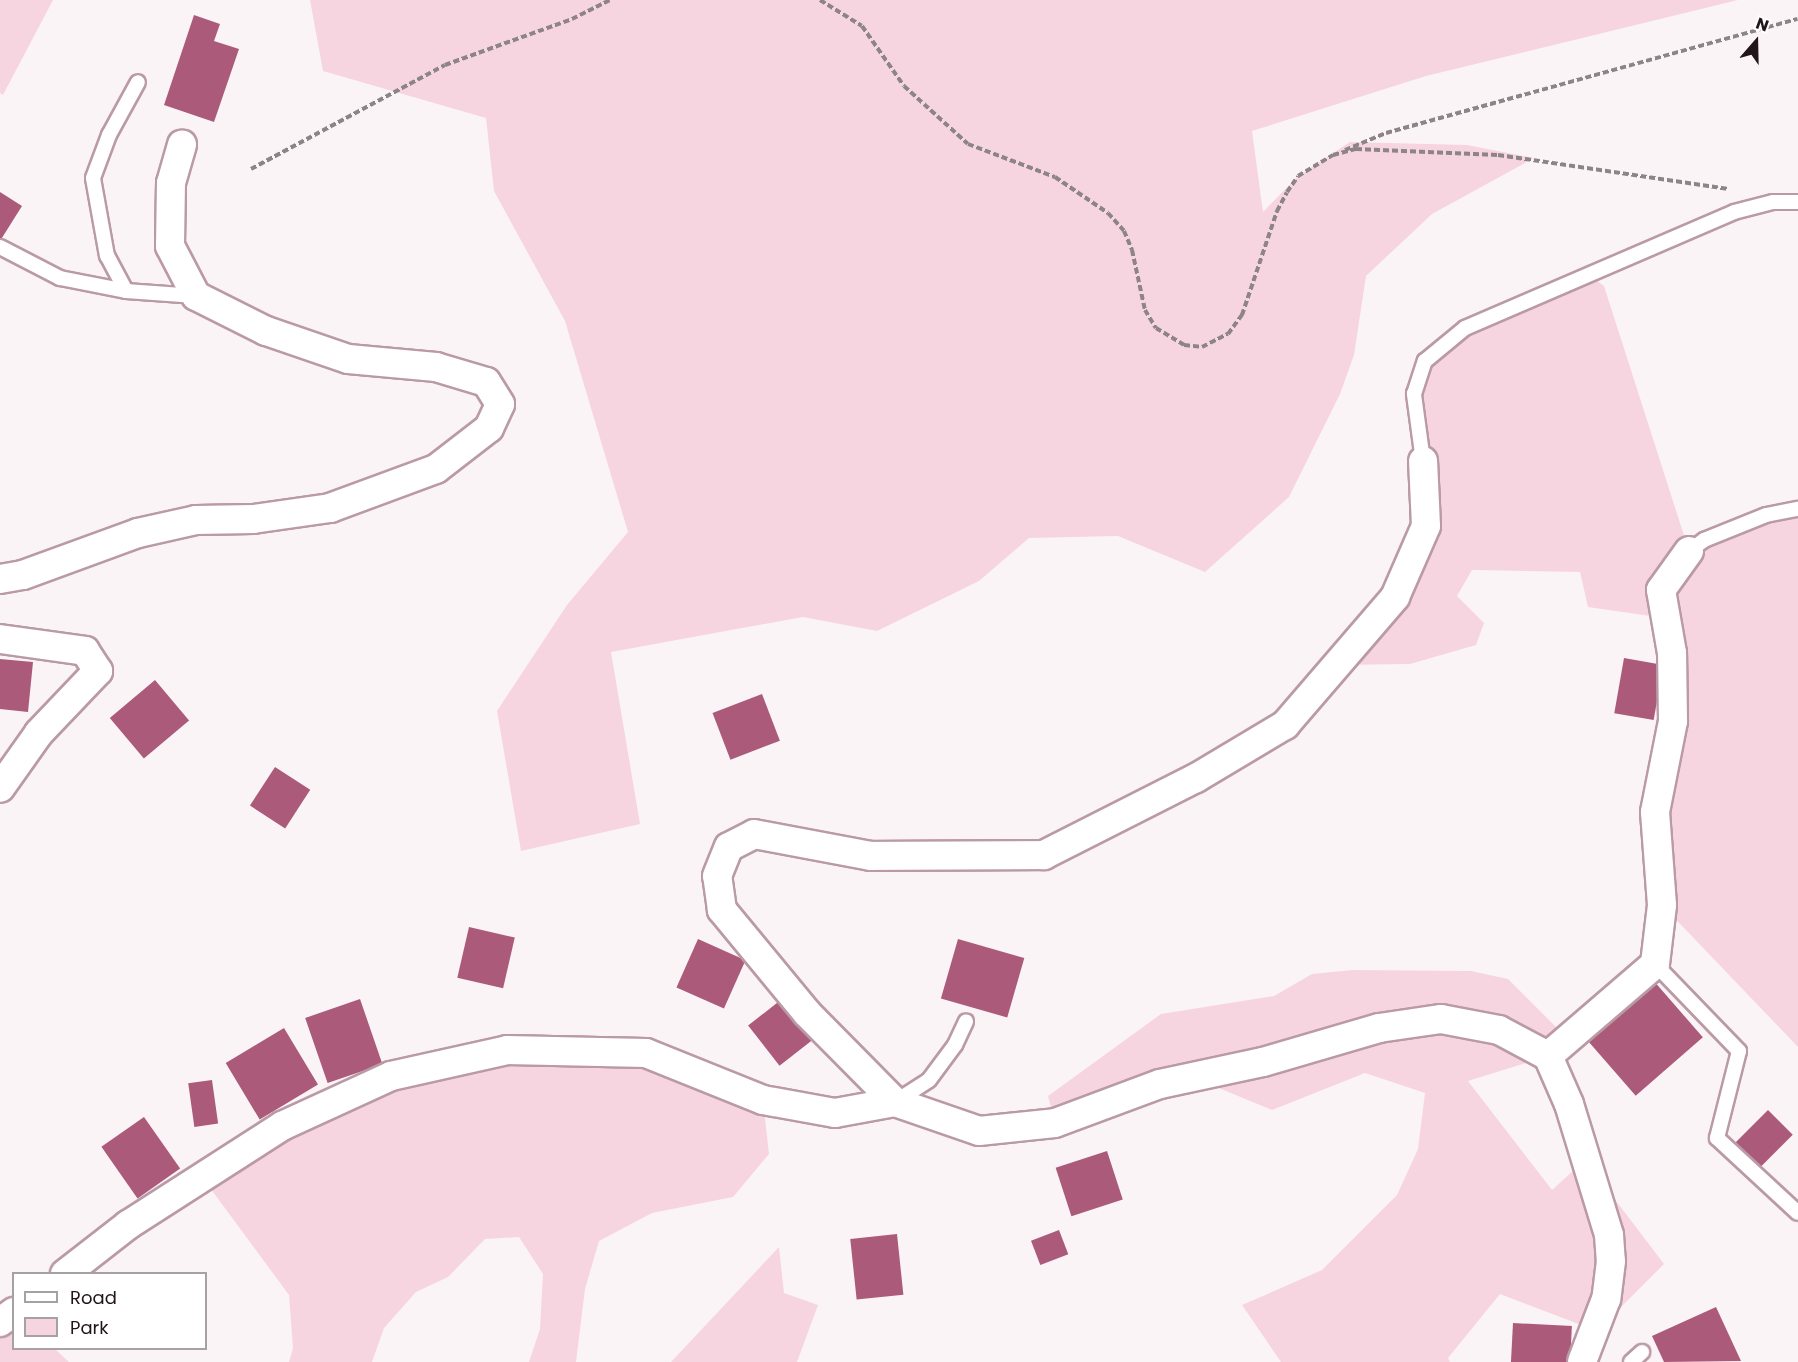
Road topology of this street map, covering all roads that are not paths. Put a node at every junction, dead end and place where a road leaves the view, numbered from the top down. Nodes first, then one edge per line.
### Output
1 (138, 82) dead end
2 (182, 145) dead end
3 (1798, 202) edge
4 (0, 247) edge
5 (126, 291) junction
6 (196, 296) junction
7 (1423, 461) joint
8 (1798, 509) edge
9 (1689, 552) joint
10 (0, 579) edge
11 (0, 639) edge
12 (0, 788) edge
13 (1655, 963) junction
14 (966, 1021) dead end
15 (1548, 1056) junction
16 (895, 1102) junction
17 (1798, 1214) edge
18 (68, 1272) edge
19 (1642, 1352) dead end
20 (1582, 1362) edge
21 (1631, 1362) edge

1 - 5 lane
2 - 6 street
3 - 7 lane
4 - 5 lane
5 - 6 lane
6 - 10 street
7 - 16 street
8 - 9 lane
9 - 13 street
11 - 12 street
13 - 15 street
13 - 17 lane
14 - 16 lane
15 - 16 street
15 - 20 street
16 - 18 street
19 - 21 lane

